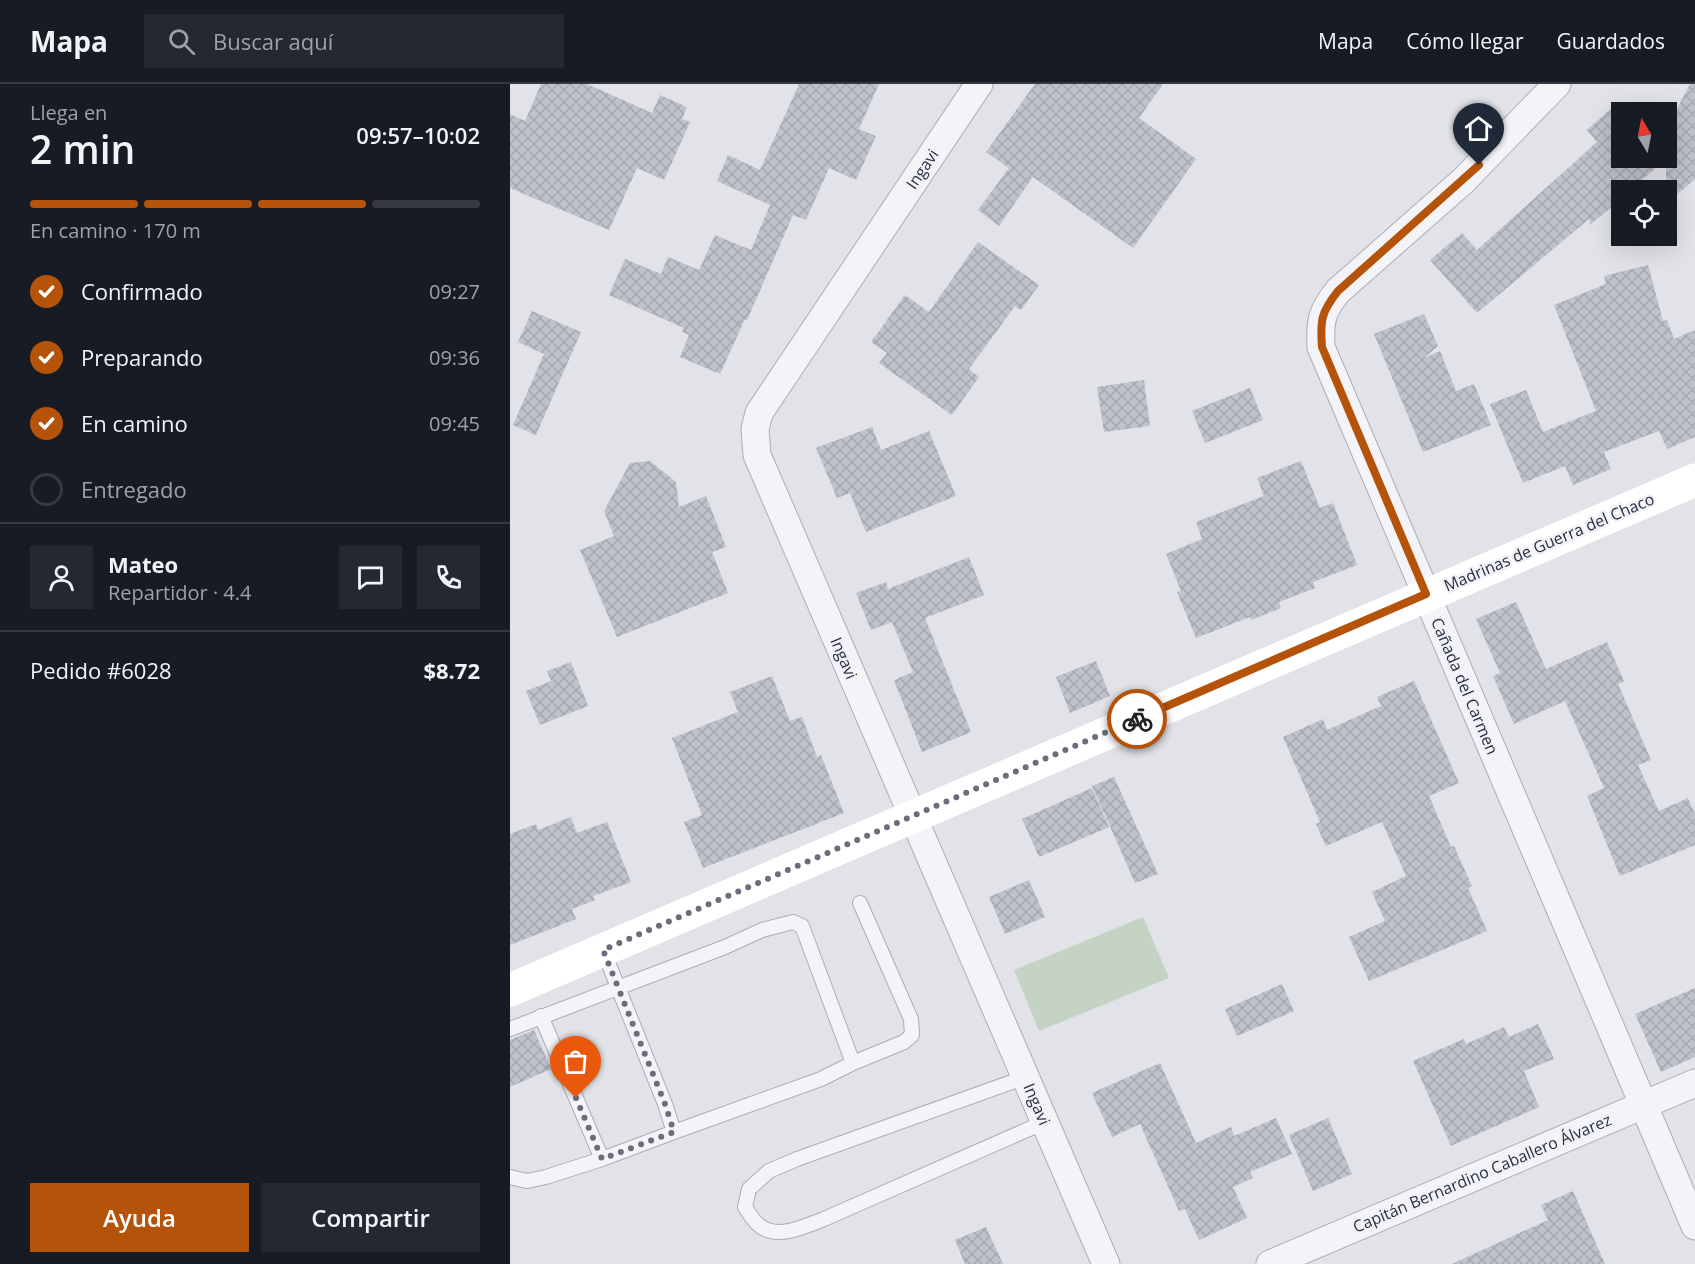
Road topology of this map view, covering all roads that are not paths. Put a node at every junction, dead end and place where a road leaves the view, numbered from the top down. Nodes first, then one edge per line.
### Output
1 (979, 84) edge
2 (1557, 84) edge
3 (1695, 480) edge
4 (1426, 594) junction
5 (912, 816) junction
6 (860, 903) dead end
7 (603, 950) junction
8 (618, 988) junction
9 (510, 990) edge
10 (541, 1016) junction
11 (510, 1029) edge
12 (853, 1063) junction
13 (1026, 1077) junction
14 (1695, 1083) edge
15 (1643, 1105) junction
16 (1045, 1122) junction
17 (674, 1132) junction
18 (602, 1159) junction
19 (510, 1177) edge
20 (1695, 1226) edge
21 (1106, 1264) edge
22 (1270, 1264) edge

1 - 5 street, Ingavi
2 - 4 street, Cañada del Carmen
3 - 4 street, Madrinas de Guerra del Chaco
4 - 5 street, Madrinas de Guerra del Chaco
4 - 15 street, Cañada del Carmen
5 - 7 street, Madrinas de Guerra del Chaco
5 - 13 street, Ingavi
6 - 12 lane
7 - 8 lane
7 - 9 street, Madrinas de Guerra del Chaco
8 - 10 lane
8 - 12 lane
8 - 17 lane
10 - 11 lane
10 - 18 lane
12 - 17 lane
13 - 16 street, Ingavi
13 - 16 lane
14 - 15 street, Capitán Bernardino Caballero Álvarez
15 - 20 street, Cañada del Carmen
15 - 22 street, Capitán Bernardino Caballero Álvarez
16 - 21 street, Ingavi
17 - 18 lane
18 - 19 lane

